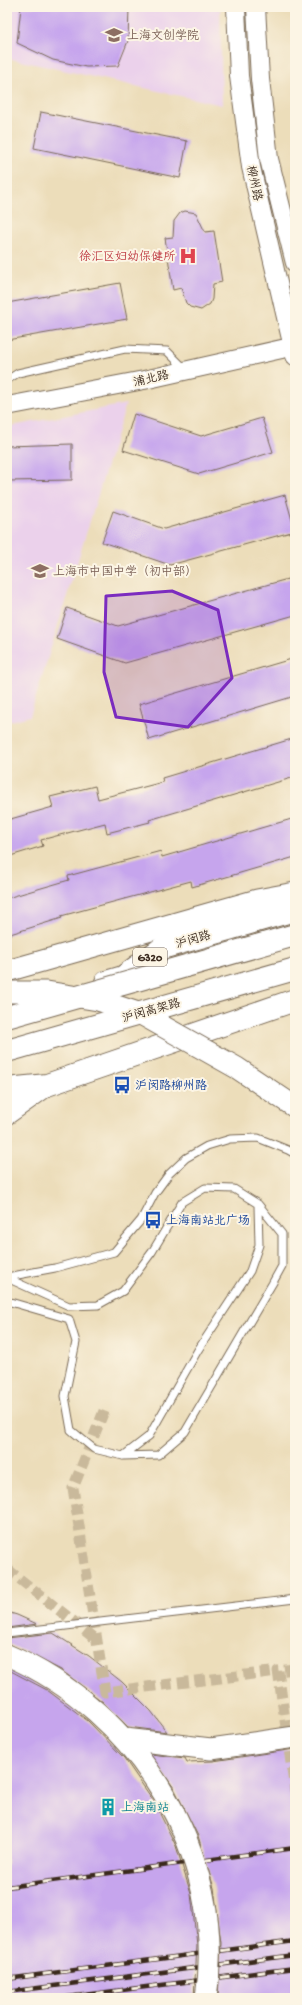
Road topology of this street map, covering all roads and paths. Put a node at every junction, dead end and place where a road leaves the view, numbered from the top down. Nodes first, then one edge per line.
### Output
1 (236, 7) edge
2 (256, 7) edge
3 (295, 263) edge
4 (294, 349) edge
5 (186, 370) junction
6 (7, 380) edge
7 (7, 406) edge
8 (295, 893) edge
9 (295, 910) edge
10 (295, 936) edge
11 (295, 969) edge
12 (7, 970) edge
13 (123, 977) junction
14 (7, 992) edge
15 (295, 1000) edge
16 (7, 1009) edge
17 (7, 1017) edge
18 (7, 1051) edge
19 (47, 1085) junction
20 (7, 1089) edge
21 (293, 1108) edge
22 (7, 1113) edge
23 (295, 1154) edge
24 (258, 1204) junction
25 (7, 1277) edge
26 (7, 1301) edge
27 (123, 1456) junction
28 (295, 1599) edge
29 (7, 1633) edge
30 (7, 1655) edge
31 (295, 1737) edge
32 (126, 1740) junction
33 (206, 1998) edge

1 - 4 street, 柳州路
2 - 3 street, 柳州路
4 - 5 street, 浦北路
5 - 6 lane
5 - 7 street, 浦北路
8 - 12 main road
9 - 13 main road, 沪闵路 / G320
10 - 13 main road
10 - 17 main road, bridge
11 - 18 main road, 沪闵高架路, bridge
13 - 16 main road, 沪闵路 / G320
14 - 21 main road, bridge
15 - 19 main road
19 - 20 main road
19 - 22 main road
23 - 25 lane
24 - 25 lane
24 - 27 lane
24 - 27 lane
26 - 27 lane
28 - 29 lane
30 - 32 main road, bridge
31 - 32 main road, bridge
32 - 33 main road, bridge

